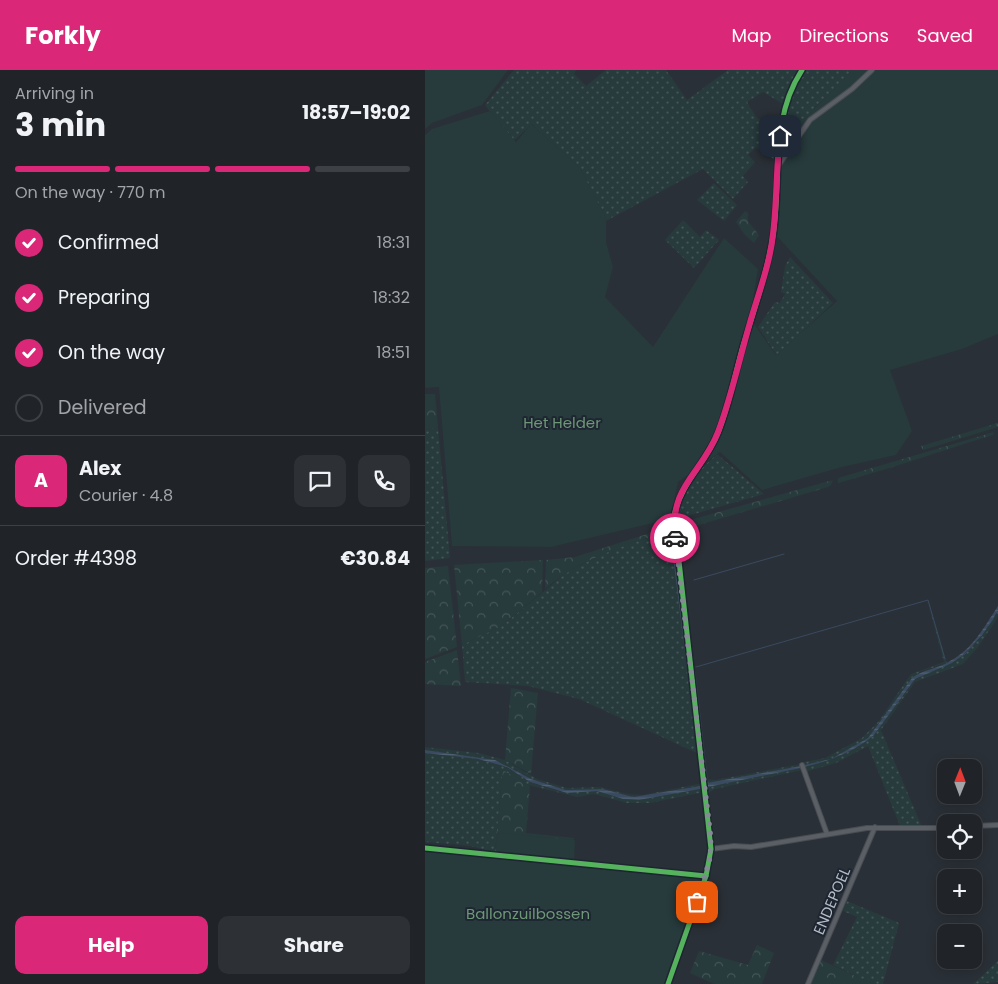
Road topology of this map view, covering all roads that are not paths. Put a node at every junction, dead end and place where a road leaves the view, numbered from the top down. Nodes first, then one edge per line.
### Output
1 (801, 70) edge
2 (872, 70) edge
3 (776, 168) junction
4 (803, 765) dead end
5 (998, 825) edge
6 (982, 826) edge
7 (875, 827) junction
8 (937, 828) edge
9 (827, 834) junction
10 (711, 849) junction
11 (668, 984) edge
12 (809, 984) edge

1 - 3 street
2 - 3 street
3 - 10 street
4 - 9 street
5 - 6 street
7 - 8 street
7 - 9 street
7 - 12 street, ENDEPOEL
9 - 10 street
10 - 11 street

